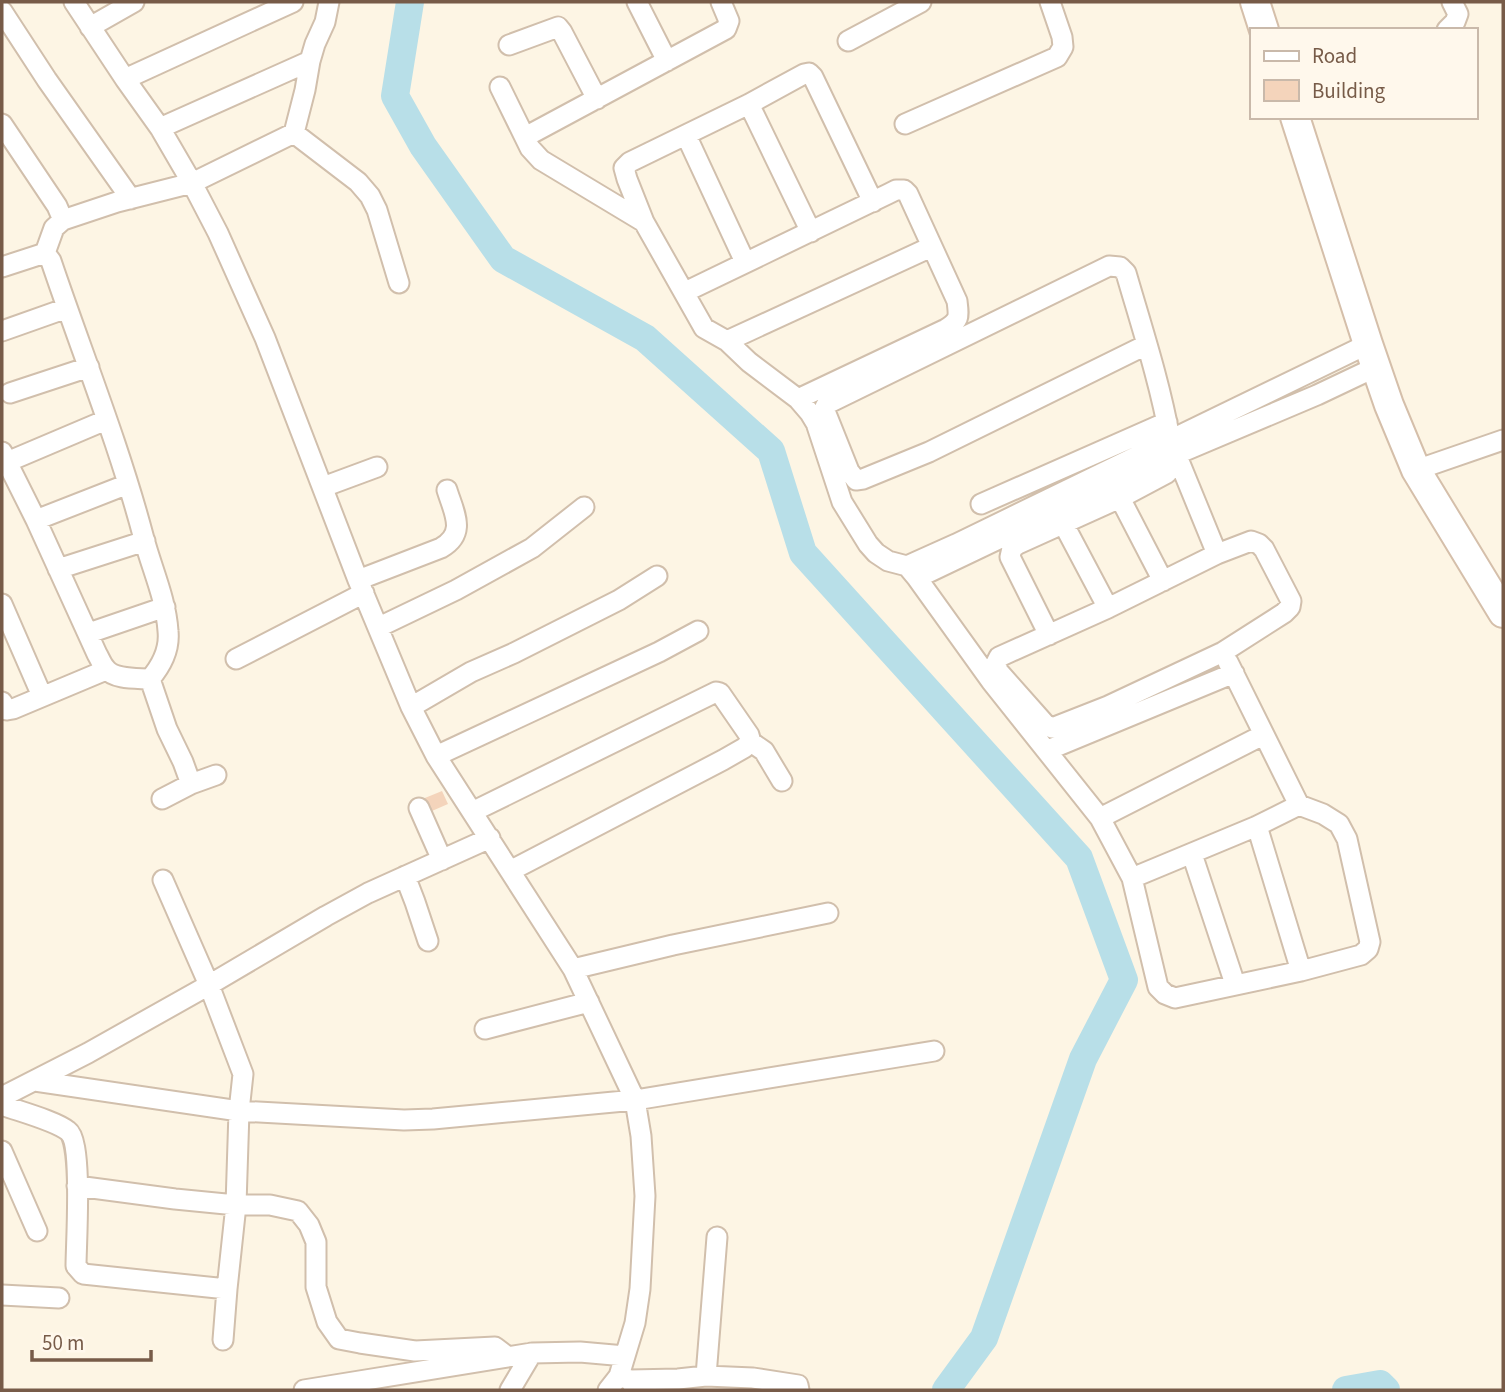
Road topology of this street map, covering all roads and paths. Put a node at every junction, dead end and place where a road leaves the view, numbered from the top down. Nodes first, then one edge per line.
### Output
1 (74, 2) edge
2 (134, 2) edge
3 (293, 2) edge
4 (329, 2) edge
5 (637, 2) edge
6 (720, 2) edge
7 (921, 2) edge
8 (1049, 2) edge
9 (1255, 2) edge
10 (1452, 2) edge
11 (2, 11) edge
12 (90, 27) junction
13 (1263, 28) edge
14 (1449, 28) edge
15 (848, 41) dead end
16 (509, 45) dead end
17 (310, 61) junction
18 (667, 61) junction
19 (125, 79) junction
20 (500, 87) dead end
21 (597, 99) junction
22 (749, 104) junction
23 (1296, 119) edge
24 (2, 124) edge
25 (905, 124) dead end
26 (160, 128) junction
27 (294, 133) junction
28 (687, 135) junction
29 (525, 137) junction
30 (192, 183) junction
31 (131, 199) junction
32 (873, 202) junction
33 (63, 220) junction
34 (644, 222) junction
35 (811, 232) junction
36 (931, 247) junction
37 (45, 253) junction
38 (745, 262) junction
39 (2, 267) edge
40 (398, 283) dead end
41 (685, 292) junction
42 (67, 308) junction
43 (2, 331) edge
44 (727, 341) junction
45 (1146, 345) junction
46 (1372, 355) junction
47 (89, 367) junction
48 (1307, 373) junction
49 (10, 393) dead end
50 (1317, 395) junction
51 (798, 399) junction
52 (106, 420) junction
53 (1204, 433) junction
54 (1503, 440) edge
55 (1173, 446) junction
56 (4, 457) edge
57 (377, 467) dead end
58 (1416, 471) junction
59 (128, 484) junction
60 (323, 487) junction
61 (447, 490) dead end
62 (1120, 498) junction
63 (981, 504) dead end
64 (584, 507) dead end
65 (36, 520) junction
66 (1063, 523) junction
67 (145, 541) junction
68 (1217, 554) junction
69 (58, 569) junction
70 (912, 572) junction
71 (657, 576) dead end
72 (1163, 581) junction
73 (361, 586) junction
74 (2, 604) edge
75 (165, 607) junction
76 (1108, 608) junction
77 (1503, 613) edge
78 (379, 627) junction
79 (698, 631) dead end
80 (89, 634) junction
81 (1048, 635) junction
82 (1223, 652) junction
83 (236, 659) dead end
84 (106, 670) junction
85 (1234, 673) junction
86 (150, 679) junction
87 (42, 696) junction
88 (2, 702) edge
89 (411, 707) junction
90 (1263, 735) junction
91 (751, 742) junction
92 (1048, 750) junction
93 (436, 756) junction
94 (215, 775) dead end
95 (782, 781) dead end
96 (191, 784) junction
97 (162, 799) dead end
98 (1299, 805) junction
99 (419, 808) dead end
100 (472, 812) junction
101 (1100, 818) junction
102 (1257, 826) junction
103 (491, 838) junction
104 (1192, 854) junction
105 (442, 860) junction
106 (510, 871) junction
107 (405, 876) junction
108 (1132, 878) junction
109 (163, 880) dead end
110 (828, 913) dead end
111 (428, 941) dead end
112 (573, 968) junction
113 (1301, 971) junction
114 (1235, 984) junction
115 (209, 985) junction
116 (589, 1002) junction
117 (485, 1029) dead end
118 (934, 1051) dead end
119 (35, 1081) junction
120 (2, 1097) edge
121 (635, 1100) junction
122 (2, 1105) edge
123 (239, 1111) junction
124 (2, 1152) edge
125 (77, 1186) junction
126 (236, 1205) junction
127 (37, 1231) dead end
128 (717, 1237) dead end
129 (227, 1289) junction
130 (2, 1295) edge
131 (59, 1297) dead end
132 (223, 1340) dead end
133 (532, 1353) junction
134 (625, 1356) junction
135 (508, 1357) junction
136 (706, 1376) junction
137 (624, 1384) edge
138 (304, 1390) edge
139 (510, 1390) edge
140 (799, 1390) edge

1 - 12 street
2 - 12 street
3 - 19 street
4 - 17 street
5 - 18 street
6 - 18 street
7 - 15 street
8 - 25 street
9 - 13 street
10 - 14 street
11 - 31 street
12 - 19 street
16 - 21 street
17 - 26 street
17 - 27 street
18 - 21 street
19 - 26 street
20 - 29 street
21 - 29 street
22 - 28 street
22 - 32 street
22 - 35 street
23 - 46 street
24 - 33 street
26 - 30 street
27 - 30 street
27 - 40 street
28 - 34 street
28 - 38 street
29 - 34 street
30 - 31 street
30 - 60 street
31 - 33 street
32 - 35 street
32 - 36 street
33 - 37 street
34 - 41 street
35 - 38 street
36 - 44 street
36 - 51 street
37 - 39 street
37 - 42 street
38 - 41 street
41 - 44 street
42 - 43 street
42 - 47 street
44 - 51 street
45 - 45 street
45 - 55 street
46 - 48 street
46 - 50 street
46 - 58 street
47 - 49 street
47 - 52 street
48 - 50 street
48 - 53 street
50 - 53 street
51 - 70 street
52 - 56 street
52 - 59 street
53 - 55 street
54 - 58 street
55 - 62 street
55 - 63 street
55 - 68 street
55 - 70 street
56 - 65 street
57 - 60 street
58 - 77 street
59 - 65 street
59 - 67 street
60 - 73 street
61 - 73 street
62 - 66 street
62 - 72 street
64 - 78 street
65 - 69 street
66 - 76 street
66 - 81 street
67 - 69 street
67 - 75 street
68 - 72 street
68 - 82 street
69 - 80 street
70 - 92 street
71 - 89 street
72 - 76 street
73 - 78 street
73 - 83 street
74 - 87 street
75 - 80 street
75 - 86 street
76 - 81 street
78 - 89 street
79 - 93 street
80 - 84 street
81 - 82 street
82 - 85 street
84 - 86 street
84 - 87 street
85 - 90 street
85 - 92 street
86 - 96 street
87 - 88 street
89 - 93 street
90 - 98 street
90 - 101 street
91 - 95 street
91 - 100 street
91 - 106 street
92 - 101 street
93 - 100 street
94 - 96 street
96 - 97 street
98 - 102 street
98 - 113 street
99 - 105 street
100 - 103 street
101 - 108 street
102 - 104 street
102 - 113 street
103 - 105 street
103 - 106 street
104 - 108 street
104 - 114 street
105 - 107 street
106 - 112 street
107 - 111 street
107 - 115 street
108 - 114 street
109 - 115 street
110 - 112 street
112 - 116 street
113 - 114 street
115 - 119 street
115 - 123 street
116 - 117 street
116 - 121 street
118 - 121 street
119 - 120 street
119 - 123 street
121 - 123 street
121 - 134 street
122 - 125 street
123 - 126 street
124 - 127 street
125 - 126 street
125 - 129 street
126 - 129 street
126 - 135 street
128 - 136 street
129 - 132 street
130 - 131 street
133 - 134 street
133 - 135 street
133 - 139 street
134 - 137 street
135 - 138 street
136 - 137 street
136 - 140 street

